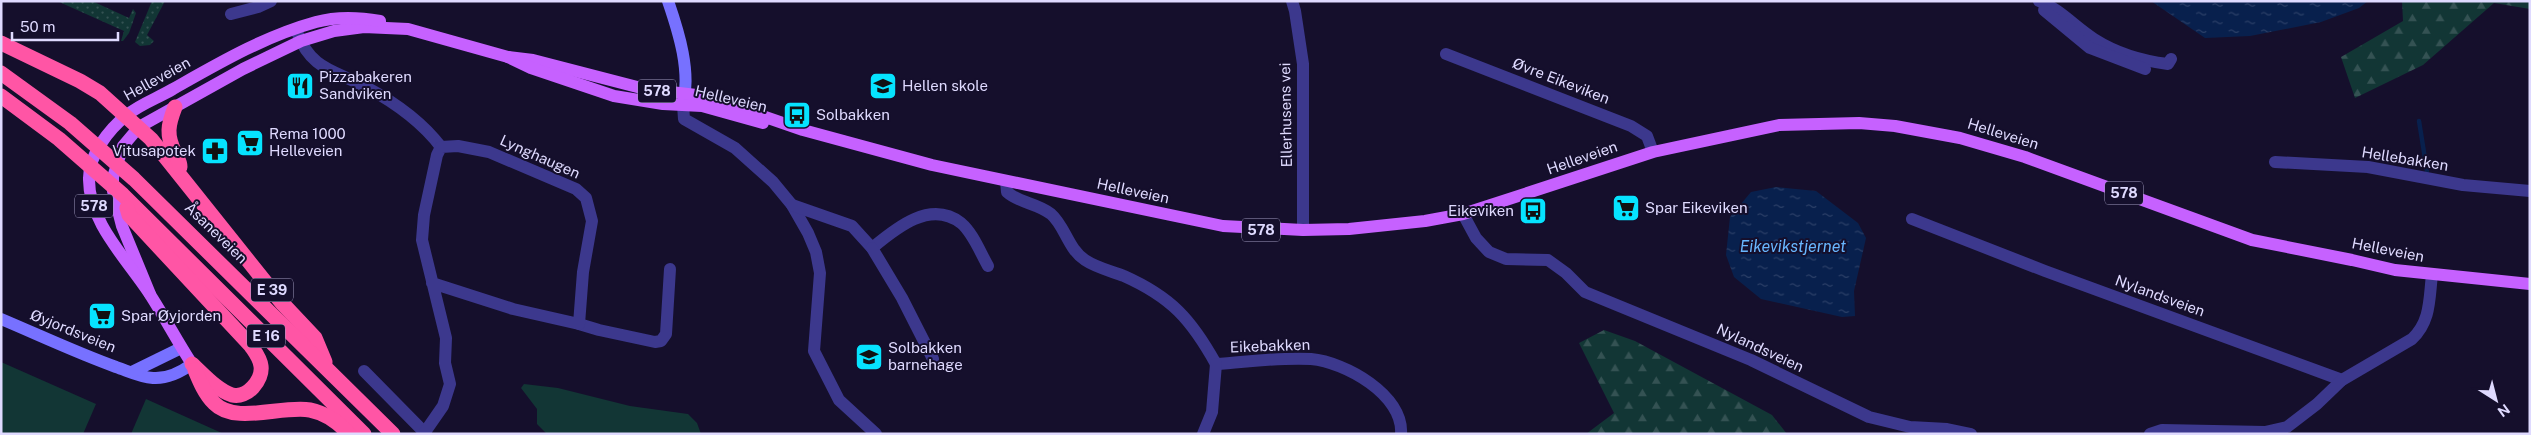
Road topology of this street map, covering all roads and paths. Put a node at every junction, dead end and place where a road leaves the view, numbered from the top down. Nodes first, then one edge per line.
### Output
1 (271, 1) edge
2 (668, 1) edge
3 (1292, 1) edge
4 (2042, 2) edge
5 (231, 14) dead end
6 (298, 35) junction
7 (1, 43) edge
8 (1446, 54) dead end
9 (2172, 59) dead end
10 (2145, 69) dead end
11 (1, 73) edge
12 (1, 96) edge
13 (684, 99) junction
14 (175, 107) junction
15 (126, 115) junction
16 (139, 128) junction
17 (441, 147) junction
18 (1653, 152) junction
19 (2275, 162) dead end
20 (180, 174) junction
21 (1006, 181) junction
22 (2530, 191) edge
23 (792, 205) junction
24 (1463, 214) junction
25 (1912, 219) dead end
26 (1303, 230) junction
27 (163, 242) junction
28 (872, 248) junction
29 (988, 266) dead end
30 (670, 269) dead end
31 (2432, 275) junction
32 (432, 282) junction
33 (2530, 284) edge
34 (150, 294) junction
35 (1, 319) edge
36 (579, 324) junction
37 (181, 348) junction
38 (933, 359) dead end
39 (192, 364) junction
40 (1216, 364) junction
41 (326, 367) junction
42 (364, 371) dead end
43 (132, 372) junction
44 (2342, 380) junction
45 (425, 433) edge
46 (349, 434) edge
47 (364, 434) edge
48 (392, 434) edge
49 (876, 434) edge
50 (1203, 434) edge
51 (1401, 434) edge
52 (1971, 434) edge
53 (2150, 434) edge

1 - 5 street
2 - 13 street
3 - 26 street, Ellerhusens vei
4 - 9 street
4 - 10 street
6 - 13 main road, Helleveien / 578
6 - 14 main road, Helleveien / 578
6 - 15 main road, Helleveien / 578
6 - 17 street
7 - 15 highway, E 39
8 - 18 street, Øvre Eikeviken
11 - 41 highway, Åsaneveien / E 16
12 - 27 highway
13 - 21 main road, Helleveien / 578
13 - 23 street
14 - 16 main road, Helleveien / 578
14 - 20 highway, E 39
15 - 16 highway, E 39
15 - 34 main road, Helleveien / 578
16 - 20 highway, E 39
16 - 34 main road, Helleveien / 578
17 - 32 street
17 - 36 street, Lynghaugen
18 - 24 main road, Helleveien / 578
18 - 31 main road, Helleveien / 578
19 - 22 street, Hellebakken
20 - 41 highway, E 39
21 - 26 main road, Helleveien / 578
21 - 40 street, Eikebakken
23 - 28 street
23 - 49 street
24 - 26 main road, Helleveien / 578
24 - 52 street, Nylandsveien
25 - 44 street, Nylandsveien
27 - 39 highway
27 - 47 highway, E 16
28 - 29 street
28 - 38 street
30 - 36 street
31 - 33 main road, Helleveien / 578
31 - 44 street
32 - 36 street
32 - 45 street
34 - 37 main road, Helleveien / 578
35 - 43 street, Øyjordsveien
37 - 39 main road, Helleveien / 578
37 - 43 street
39 - 43 street, Øyjordsveien
39 - 46 highway
40 - 50 street
40 - 51 street, Eikebakken
41 - 48 highway, Åsaneveien / E 16
42 - 45 street
44 - 53 street

